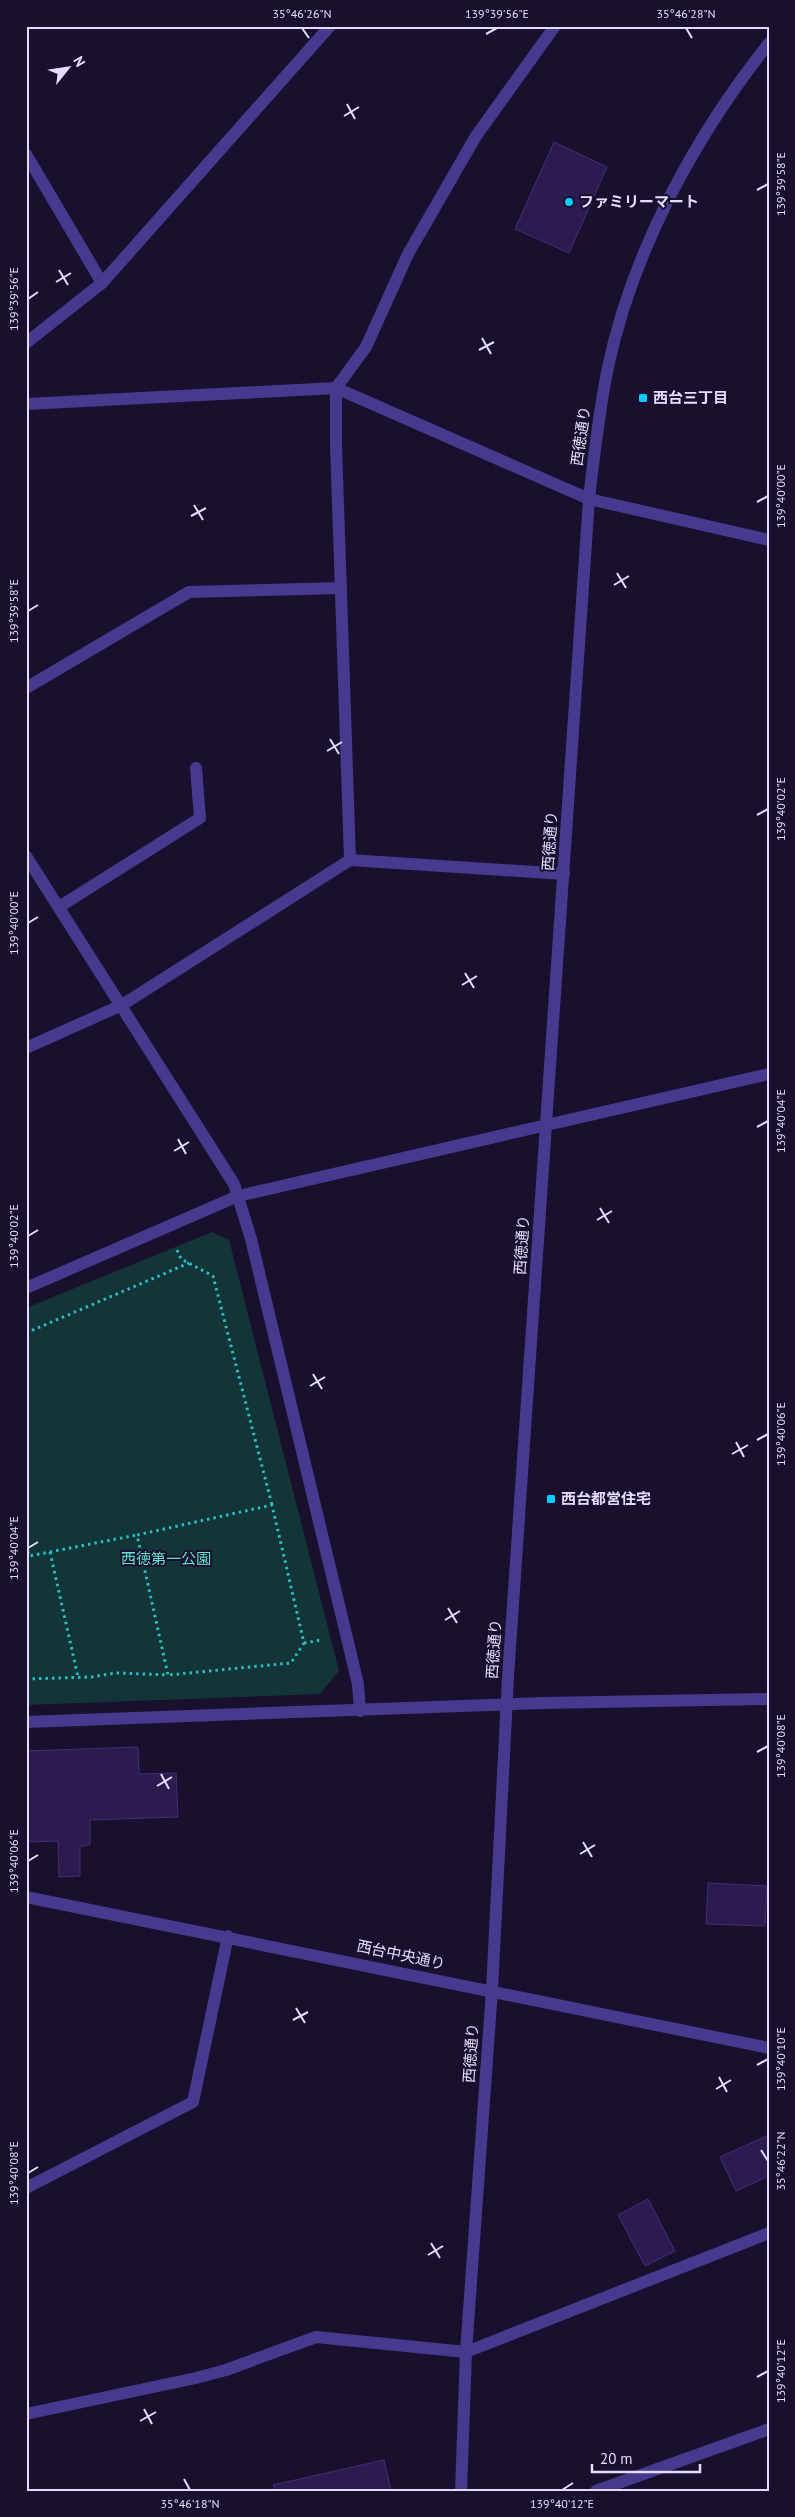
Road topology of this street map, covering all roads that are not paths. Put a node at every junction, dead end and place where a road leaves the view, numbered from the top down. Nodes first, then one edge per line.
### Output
1 (330, 26) edge
2 (554, 26) edge
3 (769, 43) edge
4 (26, 154) edge
5 (102, 283) junction
6 (26, 343) edge
7 (336, 388) junction
8 (26, 404) edge
9 (589, 499) junction
10 (769, 540) edge
11 (341, 588) junction
12 (26, 688) edge
13 (196, 768) dead end
14 (26, 856) edge
15 (350, 860) junction
16 (564, 874) junction
17 (59, 907) junction
18 (122, 1005) junction
19 (26, 1048) edge
20 (769, 1074) edge
21 (547, 1126) junction
22 (238, 1196) junction
23 (26, 1288) edge
24 (769, 1699) edge
25 (506, 1705) junction
26 (360, 1711) junction
27 (26, 1722) edge
28 (26, 1897) edge
29 (228, 1936) junction
30 (492, 1990) junction
31 (769, 2048) edge
32 (26, 2188) edge
33 (769, 2233) edge
34 (466, 2352) junction
35 (26, 2414) edge
36 (769, 2429) edge
37 (461, 2491) edge
38 (596, 2491) edge

1 - 5 street
2 - 7 street
3 - 9 street, 西徳通り
4 - 5 street
5 - 6 street
7 - 8 street
7 - 9 street
7 - 11 street
9 - 10 street
9 - 16 street, 西徳通り
11 - 12 street
11 - 15 street
13 - 17 street
14 - 17 street
15 - 16 street
15 - 18 street
16 - 21 street, 西徳通り
17 - 18 street
18 - 19 street
18 - 22 street
20 - 21 street
21 - 22 street
21 - 25 street, 西徳通り
22 - 23 street
22 - 26 street
24 - 25 street
25 - 26 street
25 - 30 street, 西徳通り
26 - 27 street
28 - 29 street, 西台中央通り
29 - 30 street, 西台中央通り
29 - 32 street
30 - 31 street, 西台中央通り
30 - 34 street, 西徳通り
33 - 34 street
34 - 35 street
34 - 37 street, 西徳通り
36 - 38 street

